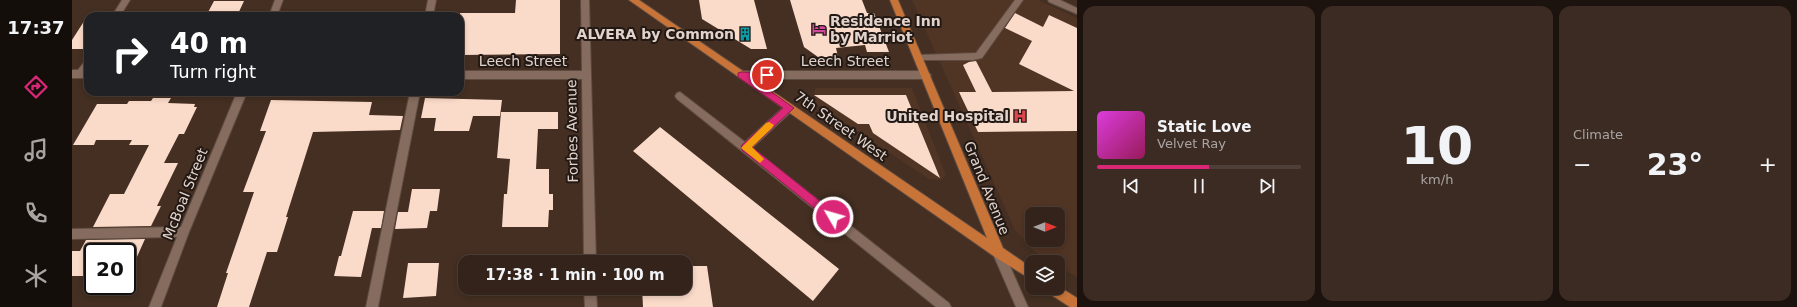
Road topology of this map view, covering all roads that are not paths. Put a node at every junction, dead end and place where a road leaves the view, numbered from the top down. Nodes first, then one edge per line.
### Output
1 (126, 0) edge
2 (279, 0) edge
3 (432, 0) edge
4 (585, 0) edge
5 (633, 0) edge
6 (894, 0) edge
7 (1019, 0) edge
8 (1052, 0) edge
9 (1077, 11) edge
10 (118, 12) edge
11 (274, 12) edge
12 (430, 12) edge
13 (918, 58) junction
14 (464, 75) edge
15 (586, 75) junction
16 (741, 75) junction
17 (926, 75) junction
18 (240, 96) edge
19 (414, 96) edge
20 (680, 96) dead end
21 (789, 108) junction
22 (745, 148) junction
23 (184, 232) junction
24 (72, 234) edge
25 (999, 254) junction
26 (590, 255) edge
27 (1025, 271) edge
28 (590, 295) edge
29 (1062, 295) edge
30 (1077, 305) edge
31 (155, 307) edge
32 (372, 307) edge
33 (591, 307) edge
34 (946, 307) edge
35 (1022, 307) edge

1 - 10 street
2 - 11 street
3 - 12 street
4 - 15 street, Forbes Avenue
5 - 16 main road, 7th Street West
6 - 13 main road, Grand Avenue
7 - 13 street
8 - 9 street
13 - 17 main road, Grand Avenue
14 - 15 street, Leech Street
15 - 26 street, Forbes Avenue
16 - 17 street, Leech Street
16 - 21 main road, 7th Street West
17 - 25 main road, Grand Avenue
18 - 23 street, McBoal Street
19 - 32 street
20 - 22 street
21 - 22 street
21 - 25 main road, 7th Street West
22 - 34 street
23 - 24 street
23 - 31 street, McBoal Street
25 - 27 main road, 7th Street West
25 - 35 street
28 - 33 street
29 - 30 main road

